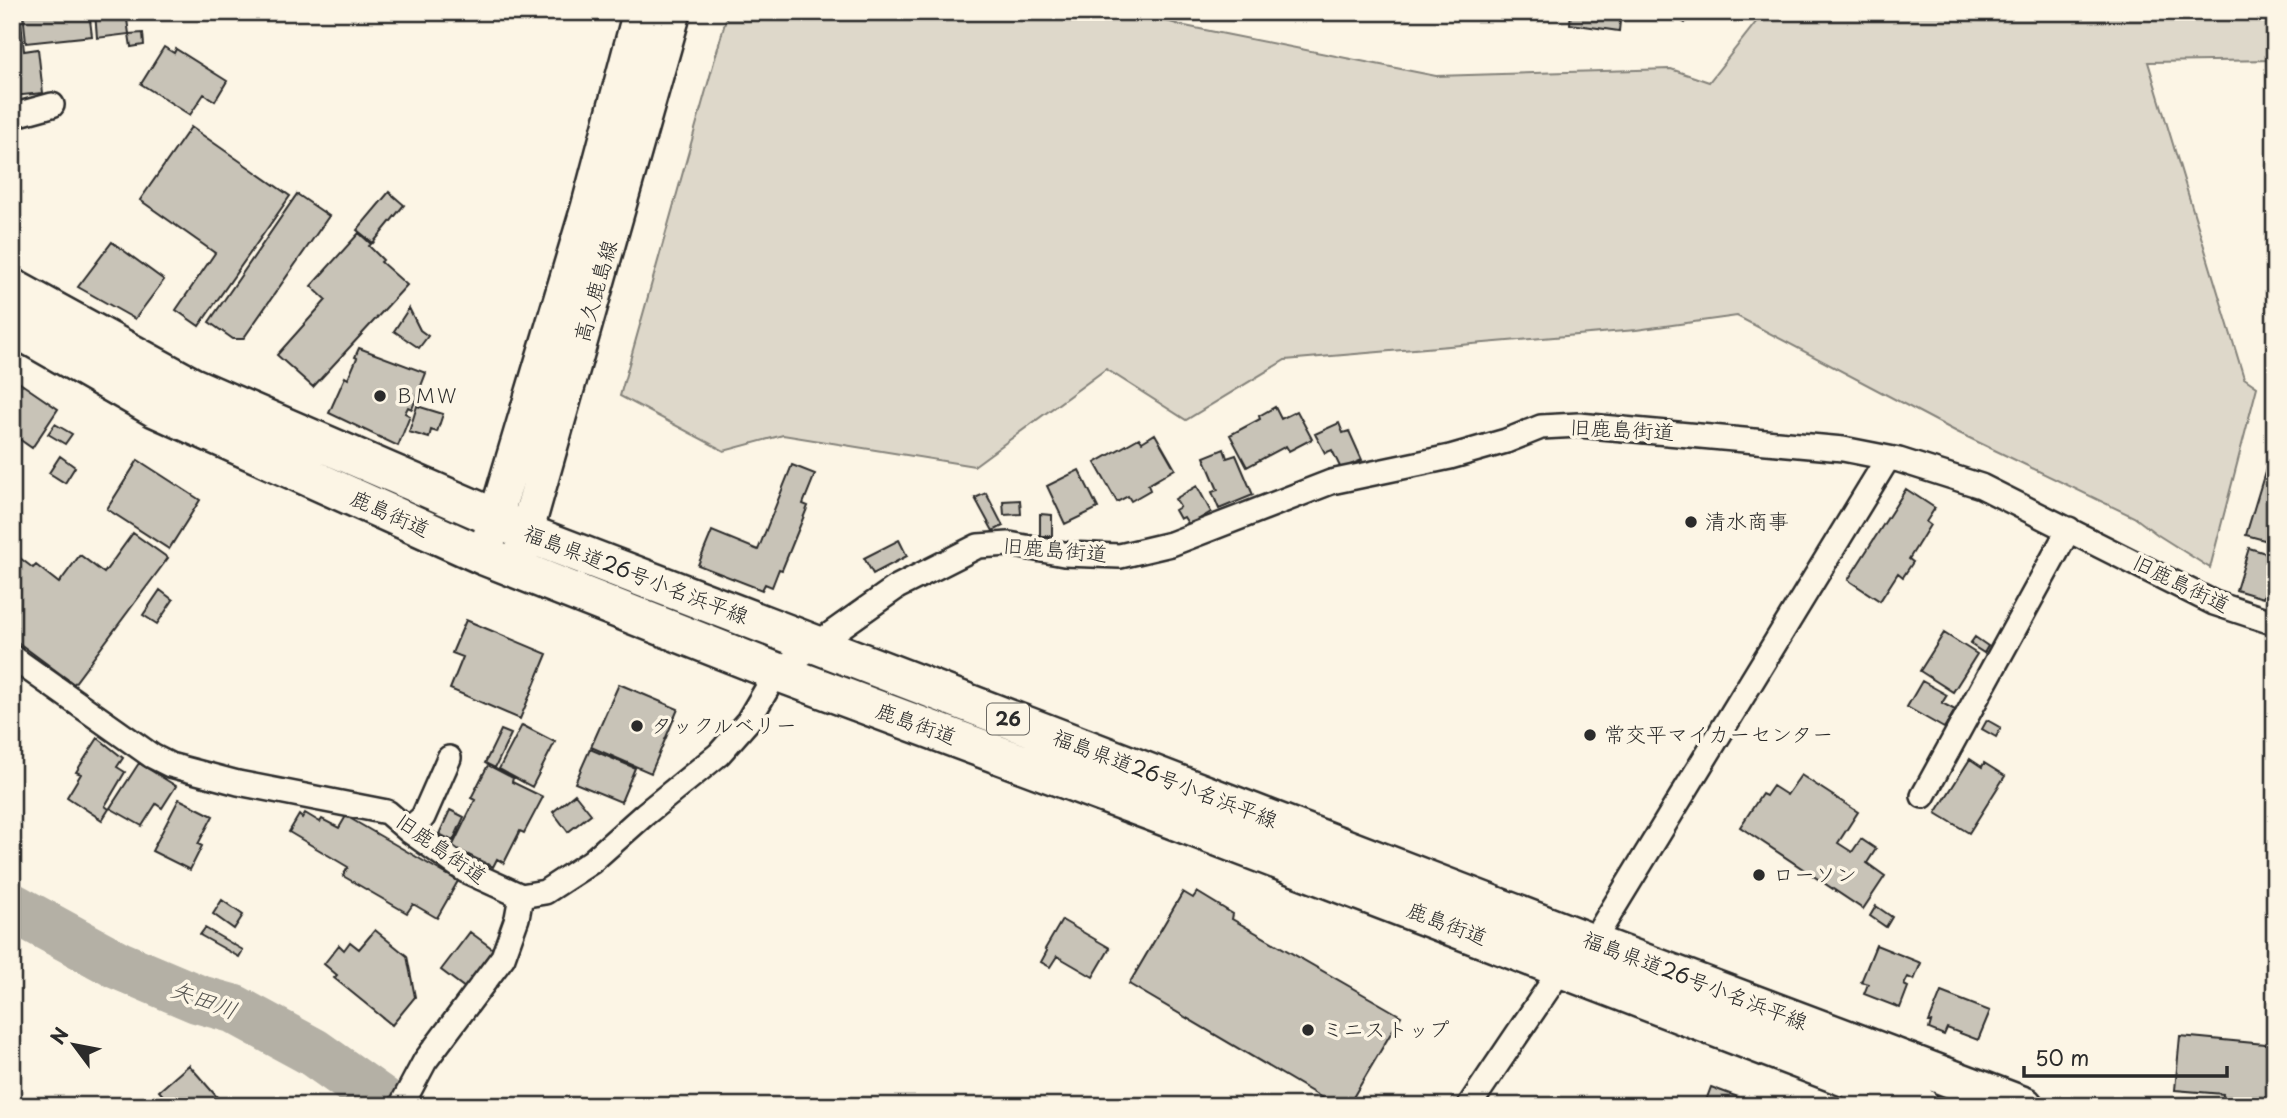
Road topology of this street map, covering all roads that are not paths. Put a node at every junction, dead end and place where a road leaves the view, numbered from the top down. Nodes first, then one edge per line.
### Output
1 (640, 12) edge
2 (674, 12) edge
3 (52, 105) dead end
4 (12, 116) edge
5 (12, 288) edge
6 (12, 326) edge
7 (1888, 458) junction
8 (511, 525) junction
9 (2069, 529) junction
10 (484, 556) junction
11 (518, 569) junction
12 (2275, 623) edge
13 (815, 645) junction
14 (12, 657) edge
15 (777, 672) junction
16 (449, 758) dead end
17 (1923, 796) dead end
18 (408, 830) junction
19 (521, 896) junction
20 (1592, 943) junction
21 (1562, 968) junction
22 (401, 1106) edge
23 (1469, 1106) edge
24 (1920, 1106) edge
25 (2024, 1106) edge

1 - 8 main road, 高久鹿島線
2 - 8 main road, 高久鹿島線
3 - 4 street
5 - 8 main road, 福島県道26号小名浜平線 / 26
6 - 10 main road, 鹿島街道 / 26
7 - 9 street, 旧鹿島街道
7 - 13 street, 旧鹿島街道
7 - 20 street
8 - 10 main road, 高久鹿島線
8 - 11 main road, 高久鹿島線
8 - 13 main road, 福島県道26号小名浜平線 / 26
9 - 12 street, 旧鹿島街道
9 - 17 street
10 - 11 main road, 鹿島街道 / 26
11 - 15 main road, 鹿島街道 / 26
13 - 15 street, 旧鹿島街道
13 - 20 main road, 福島県道26号小名浜平線 / 26
14 - 18 street, 旧鹿島街道
15 - 19 street, 旧鹿島街道
15 - 21 main road, 鹿島街道 / 26
16 - 18 street
18 - 19 street, 旧鹿島街道
19 - 22 street
20 - 25 main road, 福島県道26号小名浜平線 / 26
21 - 23 street
21 - 24 main road, 鹿島街道 / 26

